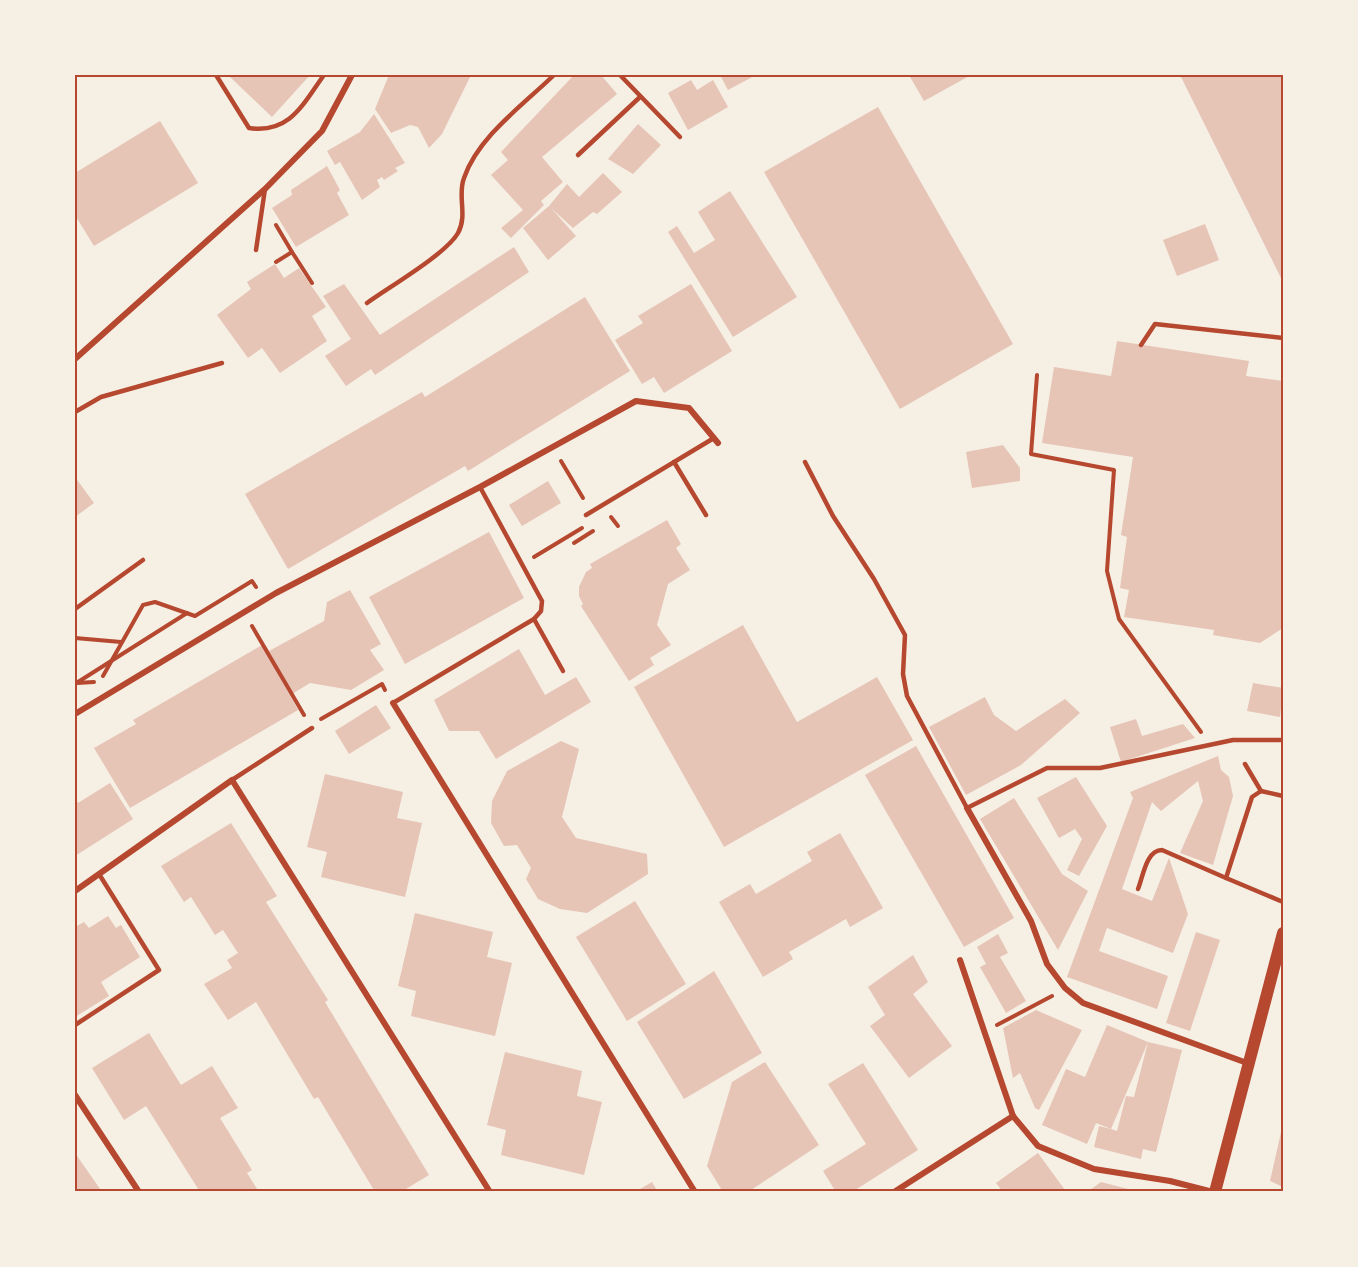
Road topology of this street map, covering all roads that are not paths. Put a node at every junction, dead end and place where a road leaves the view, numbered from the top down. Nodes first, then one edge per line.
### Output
1 (216, 75) edge
2 (324, 75) edge
3 (352, 75) edge
4 (554, 75) edge
5 (620, 75) edge
6 (640, 96) junction
7 (681, 137) dead end
8 (578, 155) dead end
9 (265, 189) junction
10 (256, 250) dead end
11 (367, 303) dead end
12 (1283, 338) edge
13 (1141, 345) dead end
14 (75, 359) edge
15 (222, 363) dead end
16 (75, 412) edge
17 (716, 440) joint
18 (675, 462) junction
19 (805, 462) dead end
20 (480, 487) junction
21 (588, 514) road end
22 (706, 515) dead end
23 (143, 560) dead end
24 (75, 609) edge
25 (534, 619) junction
26 (563, 671) dead end
27 (393, 703) joint
28 (75, 714) edge
29 (312, 728) dead end
30 (1283, 740) edge
31 (1245, 765) dead end
32 (232, 780) junction
33 (1261, 791) junction
34 (1283, 796) edge
35 (967, 808) junction
36 (99, 874) junction
37 (1226, 878) junction
38 (1138, 889) dead end
39 (75, 891) edge
40 (1283, 902) edge
41 (1283, 934) edge
42 (960, 960) dead end
43 (75, 1025) edge
44 (1247, 1063) junction
45 (75, 1095) edge
46 (1013, 1116) junction
47 (139, 1192) edge
48 (490, 1192) edge
49 (695, 1192) edge
50 (894, 1192) edge
51 (1214, 1192) edge

1 - 2 lane
3 - 9 street
4 - 11 lane
5 - 6 lane
6 - 7 lane
6 - 8 lane
9 - 10 lane
9 - 14 street
12 - 13 lane
15 - 16 lane
17 - 18 lane
17 - 20 street
18 - 21 lane
18 - 22 lane
19 - 35 lane
20 - 25 lane
20 - 28 street
23 - 24 lane
25 - 26 lane
25 - 27 lane
27 - 49 street
29 - 32 lane
30 - 35 lane
31 - 33 lane
32 - 36 street
32 - 48 street
33 - 34 lane
33 - 37 lane
35 - 44 street
36 - 39 street
36 - 43 lane
37 - 38 lane
37 - 40 lane
41 - 44 main road
42 - 46 street
44 - 51 main road
45 - 47 street
46 - 50 street
46 - 51 street

